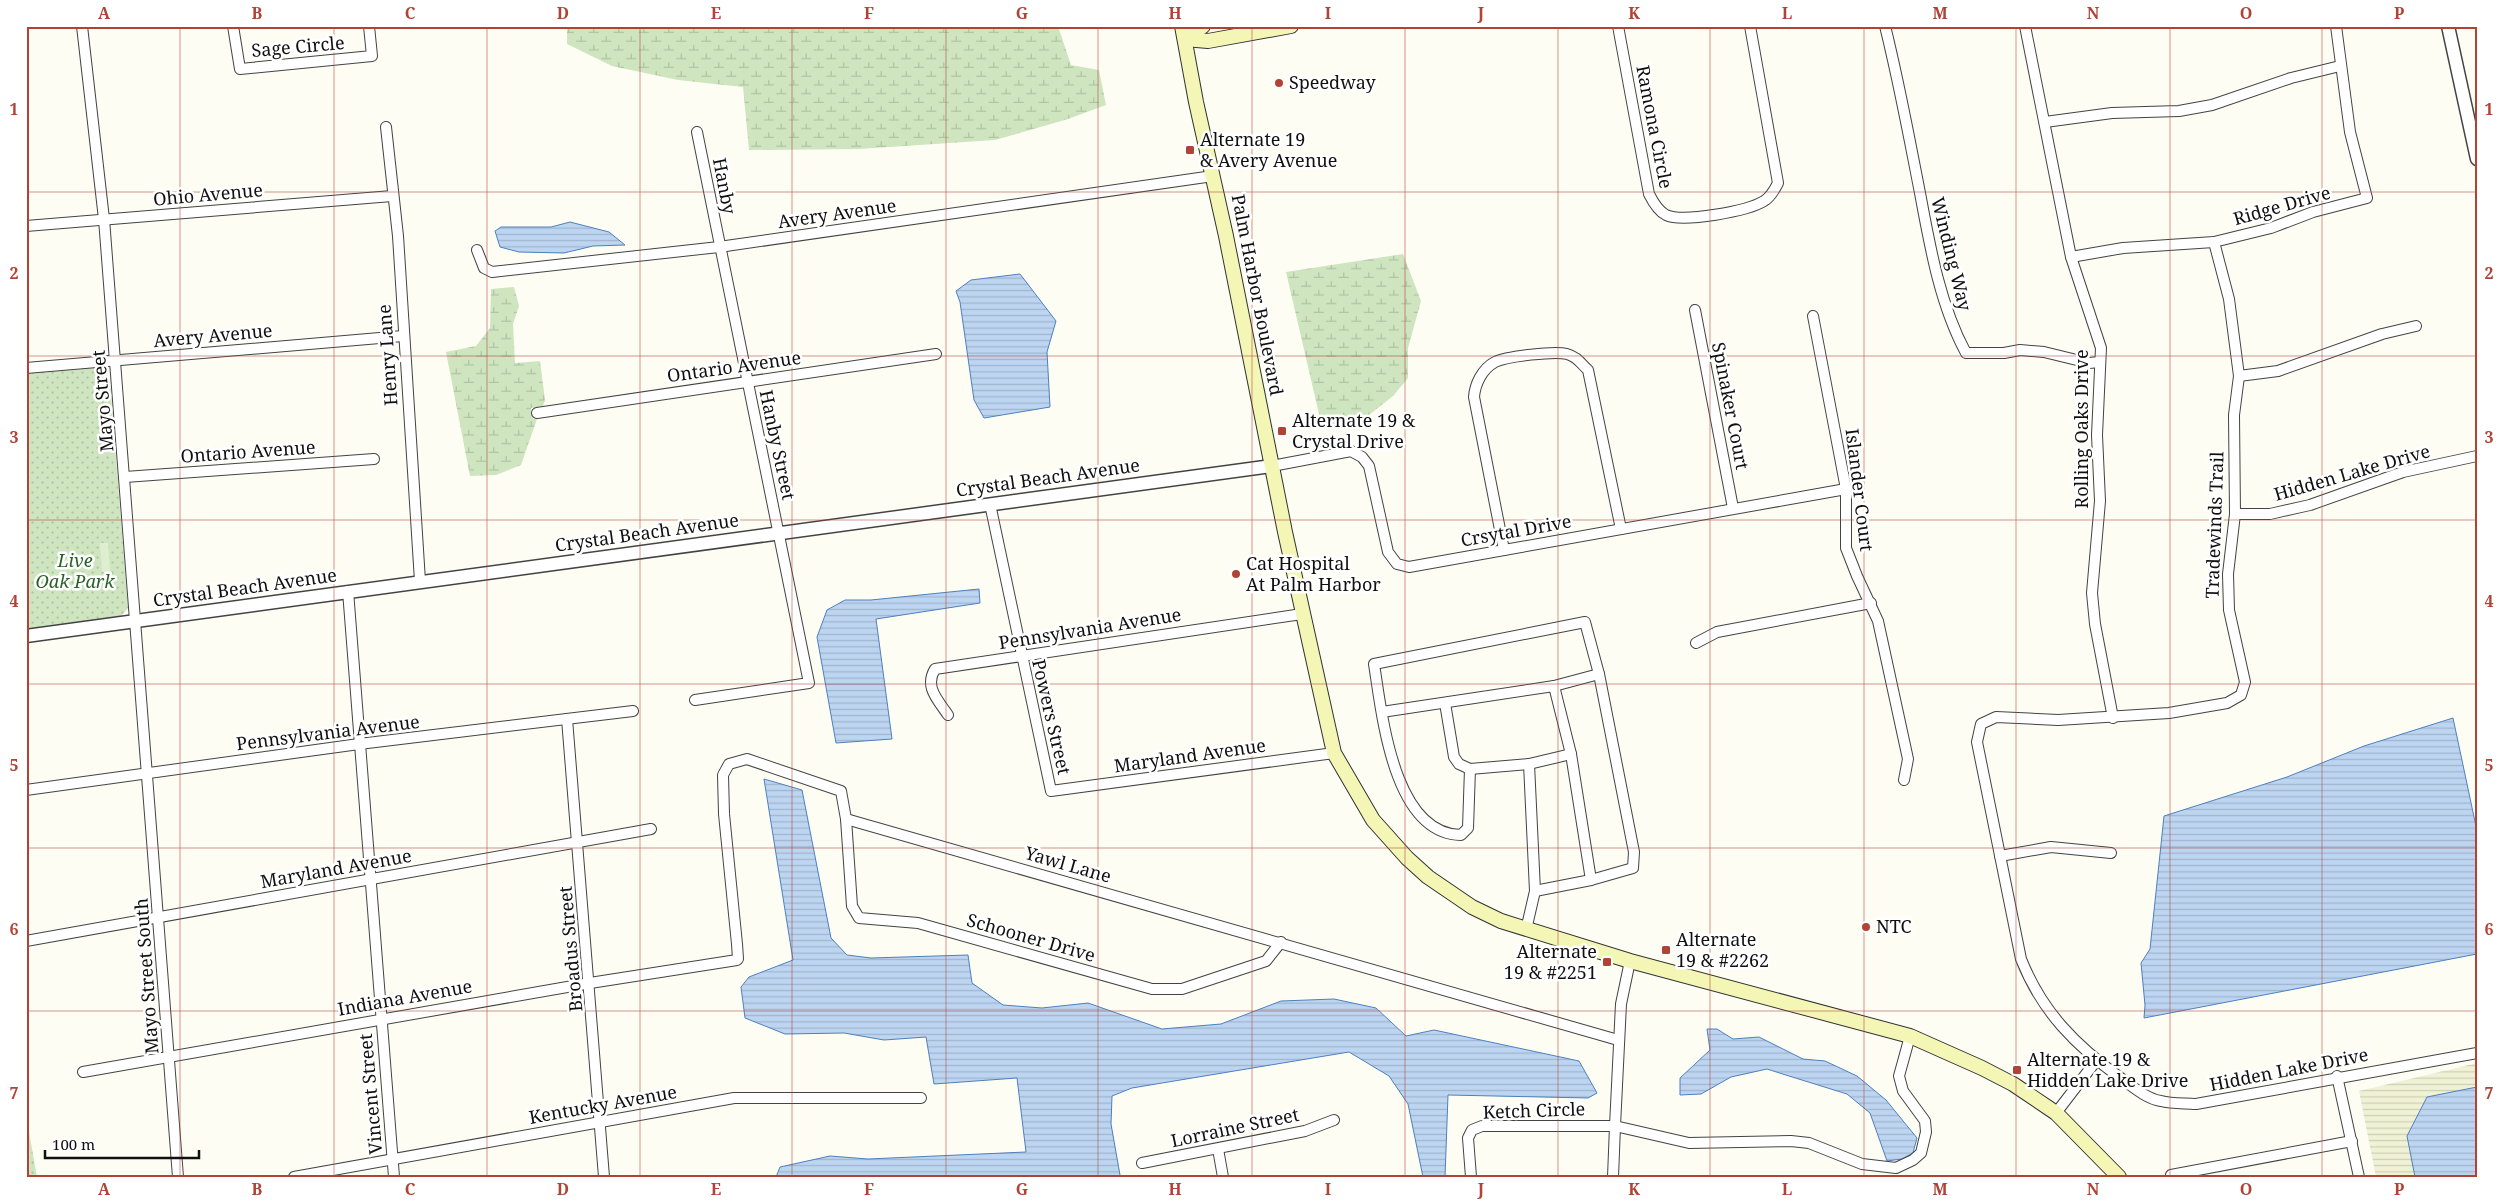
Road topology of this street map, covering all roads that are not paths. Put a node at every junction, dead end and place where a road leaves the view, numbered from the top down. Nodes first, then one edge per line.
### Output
1 (82, 26) edge
2 (233, 26) edge
3 (369, 26) edge
4 (1203, 26) edge
5 (1291, 26) edge
6 (1618, 26) edge
7 (1750, 26) edge
8 (1885, 26) edge
9 (2025, 26) edge
10 (2336, 26) edge
11 (2448, 26) edge
12 (1184, 33) edge
13 (2340, 66) junction
14 (2045, 122) junction
15 (386, 127) dead end
16 (697, 132) dead end
17 (2477, 159) edge
18 (1213, 176) junction
19 (392, 196) junction
20 (104, 219) junction
21 (26, 226) edge
22 (2214, 242) junction
23 (719, 247) junction
24 (477, 250) dead end
25 (2071, 257) junction
26 (1695, 310) dead end
27 (1813, 316) dead end
28 (2416, 326) dead end
29 (403, 336) junction
30 (936, 354) dead end
31 (116, 360) junction
32 (2100, 362) junction
33 (26, 368) edge
34 (2239, 376) junction
35 (747, 381) junction
36 (537, 413) dead end
37 (2477, 456) edge
38 (374, 459) dead end
39 (1272, 466) junction
40 (125, 477) junction
41 (1846, 490) junction
42 (990, 504) junction
43 (1734, 508) junction
44 (2235, 514) junction
45 (1621, 529) junction
46 (779, 532) junction
47 (1504, 550) junction
48 (420, 581) junction
49 (348, 591) junction
50 (1871, 603) junction
51 (1302, 614) junction
52 (135, 621) junction
53 (26, 636) edge
54 (1696, 643) dead end
55 (1021, 656) junction
56 (1598, 674) junction
57 (1554, 686) junction
58 (695, 700) dead end
59 (1445, 703) junction
60 (633, 711) dead end
61 (1382, 712) junction
62 (948, 715) dead end
63 (2113, 718) junction
64 (567, 719) junction
65 (1981, 724) joint
66 (359, 744) junction
67 (1334, 753) junction
68 (1571, 754) junction
69 (1529, 764) junction
70 (1470, 769) junction
71 (148, 773) junction
72 (1904, 780) dead end
73 (26, 790) edge
74 (1051, 791) joint
75 (846, 819) junction
76 (651, 829) dead end
77 (578, 842) junction
78 (2111, 852) dead end
79 (2000, 856) junction
80 (369, 879) junction
81 (1591, 880) junction
82 (1535, 891) junction
83 (158, 917) junction
84 (1526, 930) junction
85 (26, 940) edge
86 (1281, 942) junction
87 (1630, 961) junction
88 (590, 983) junction
89 (380, 1019) junction
90 (1910, 1036) junction
91 (1618, 1040) junction
92 (2477, 1052) edge
93 (169, 1055) junction
94 (2096, 1061) junction
95 (83, 1072) dead end
96 (2337, 1076) junction
97 (920, 1098) dead end
98 (2056, 1114) junction
99 (1334, 1120) dead end
100 (600, 1123) junction
101 (1615, 1126) junction
102 (2352, 1141) junction
103 (1218, 1149) junction
104 (392, 1158) junction
105 (1142, 1163) dead end
106 (2171, 1175) dead end
107 (178, 1177) edge
108 (294, 1177) edge
109 (394, 1177) edge
110 (604, 1177) edge
111 (1223, 1177) edge
112 (1471, 1177) edge
113 (1613, 1177) edge
114 (2119, 1177) edge
115 (2359, 1177) edge

1 - 20 street, Mayo Street
2 - 3 street, Sage Circle
4 - 12 main road
5 - 12 main road
6 - 7 street, Ramona Circle
8 - 32 street, Winding Way
9 - 14 street, Rolling Oaks Drive
10 - 13 street
11 - 17 street
12 - 18 main road, Palm Harbor Boulevard
13 - 14 street
13 - 22 street, Ridge Drive
14 - 25 street, Rolling Oaks Drive
15 - 19 street, Henry Lane
16 - 23 street, Hanby
18 - 23 street, Avery Avenue
18 - 39 main road, Palm Harbor Boulevard
19 - 20 street, Ohio Avenue
19 - 29 street, Henry Lane
20 - 21 street, Ohio Avenue
20 - 31 street, Mayo Street
22 - 25 street, Ridge Drive
22 - 34 street, Tradewinds Trail
23 - 24 street, Avery Avenue
23 - 35 street, Hanby Street
25 - 32 street, Rolling Oaks Drive
26 - 43 street, Spinaker Court
27 - 41 street, Islander Court
28 - 34 street
29 - 31 street, Avery Avenue
29 - 48 street, Henry Lane
30 - 35 street, Ontario Avenue
31 - 33 street, Avery Avenue
31 - 40 street, Mayo Street
32 - 63 street, Rolling Oaks Drive
34 - 44 street, Tradewinds Trail
35 - 36 street, Ontario Avenue
35 - 46 street, Hanby Street
37 - 44 street, Hidden Lake Drive
38 - 40 street, Ontario Avenue
39 - 42 street, Crystal Beach Avenue
39 - 47 street, Crsytal Drive
39 - 51 main road, Palm Harbor Boulevard
40 - 52 street, Mayo Street
41 - 43 street, Crsytal Drive
41 - 50 street, Islander Court
42 - 46 street, Crystal Beach Avenue
42 - 55 street, Powers Street
43 - 45 street, Crsytal Drive
44 - 63 street, Tradewinds Trail
45 - 47 street, Crsytal Drive
45 - 47 street
46 - 48 street, Crystal Beach Avenue
46 - 58 street
48 - 49 street, Crystal Beach Avenue
49 - 52 street, Crystal Beach Avenue
49 - 66 street, Vincent Street
50 - 54 street
50 - 72 street, Islander Court
51 - 55 street, Pennsylvania Avenue
51 - 67 main road, Palm Harbor Boulevard
52 - 53 street, Crystal Beach Avenue
52 - 71 street, Mayo Street
55 - 62 street, Pennsylvania Avenue
55 - 74 street, Powers Street
56 - 57 street
56 - 61 street
56 - 81 street
57 - 59 street
57 - 68 street
59 - 61 street
59 - 70 street
60 - 64 street, Pennsylvania Avenue
61 - 70 street
63 - 65 street, Tradewinds Trail
64 - 66 street, Pennsylvania Avenue
64 - 77 street, Broadus Street
65 - 79 street, Hidden Lake Drive
66 - 71 street, Pennsylvania Avenue
66 - 80 street, Vincent Street
67 - 74 street, Maryland Avenue
67 - 84 main road, Palm Harbor Boulevard
68 - 69 street
68 - 81 street
69 - 70 street
69 - 82 street
71 - 73 street, Pennsylvania Avenue
71 - 83 street, Mayo Street South
75 - 86 street, Yawl Lane
75 - 86 street, Schooner Drive
75 - 88 street, Indiana Avenue
76 - 77 street, Maryland Avenue
77 - 80 street, Maryland Avenue
77 - 88 street, Broadus Street
78 - 79 street
79 - 94 street, Hidden Lake Drive
80 - 83 street, Maryland Avenue
80 - 89 street, Vincent Street
81 - 82 street
82 - 84 street
83 - 85 street, Maryland Avenue
83 - 93 street, Mayo Street South
84 - 87 main road, Palm Harbor Boulevard
86 - 91 street, Yawl Lane
87 - 90 main road
87 - 91 street
88 - 89 street, Indiana Avenue
88 - 100 street, Broadus Street
89 - 93 street, Indiana Avenue
89 - 104 street, Vincent Street
90 - 98 main road
90 - 101 street
91 - 101 street
92 - 96 street, Hidden Lake Drive
93 - 95 street, Indiana Avenue
93 - 107 street, Mayo Street South
94 - 96 street, Hidden Lake Drive
94 - 98 street
96 - 102 street
97 - 100 street, Kentucky Avenue
98 - 114 main road
99 - 103 street, Lorraine Street
100 - 104 street, Kentucky Avenue
100 - 110 street, Broadus Street
101 - 112 street, Ketch Circle
101 - 113 street
102 - 106 street
102 - 115 street
103 - 105 street, Lorraine Street
103 - 111 street
104 - 108 street, Kentucky Avenue
104 - 109 street, Vincent Street

